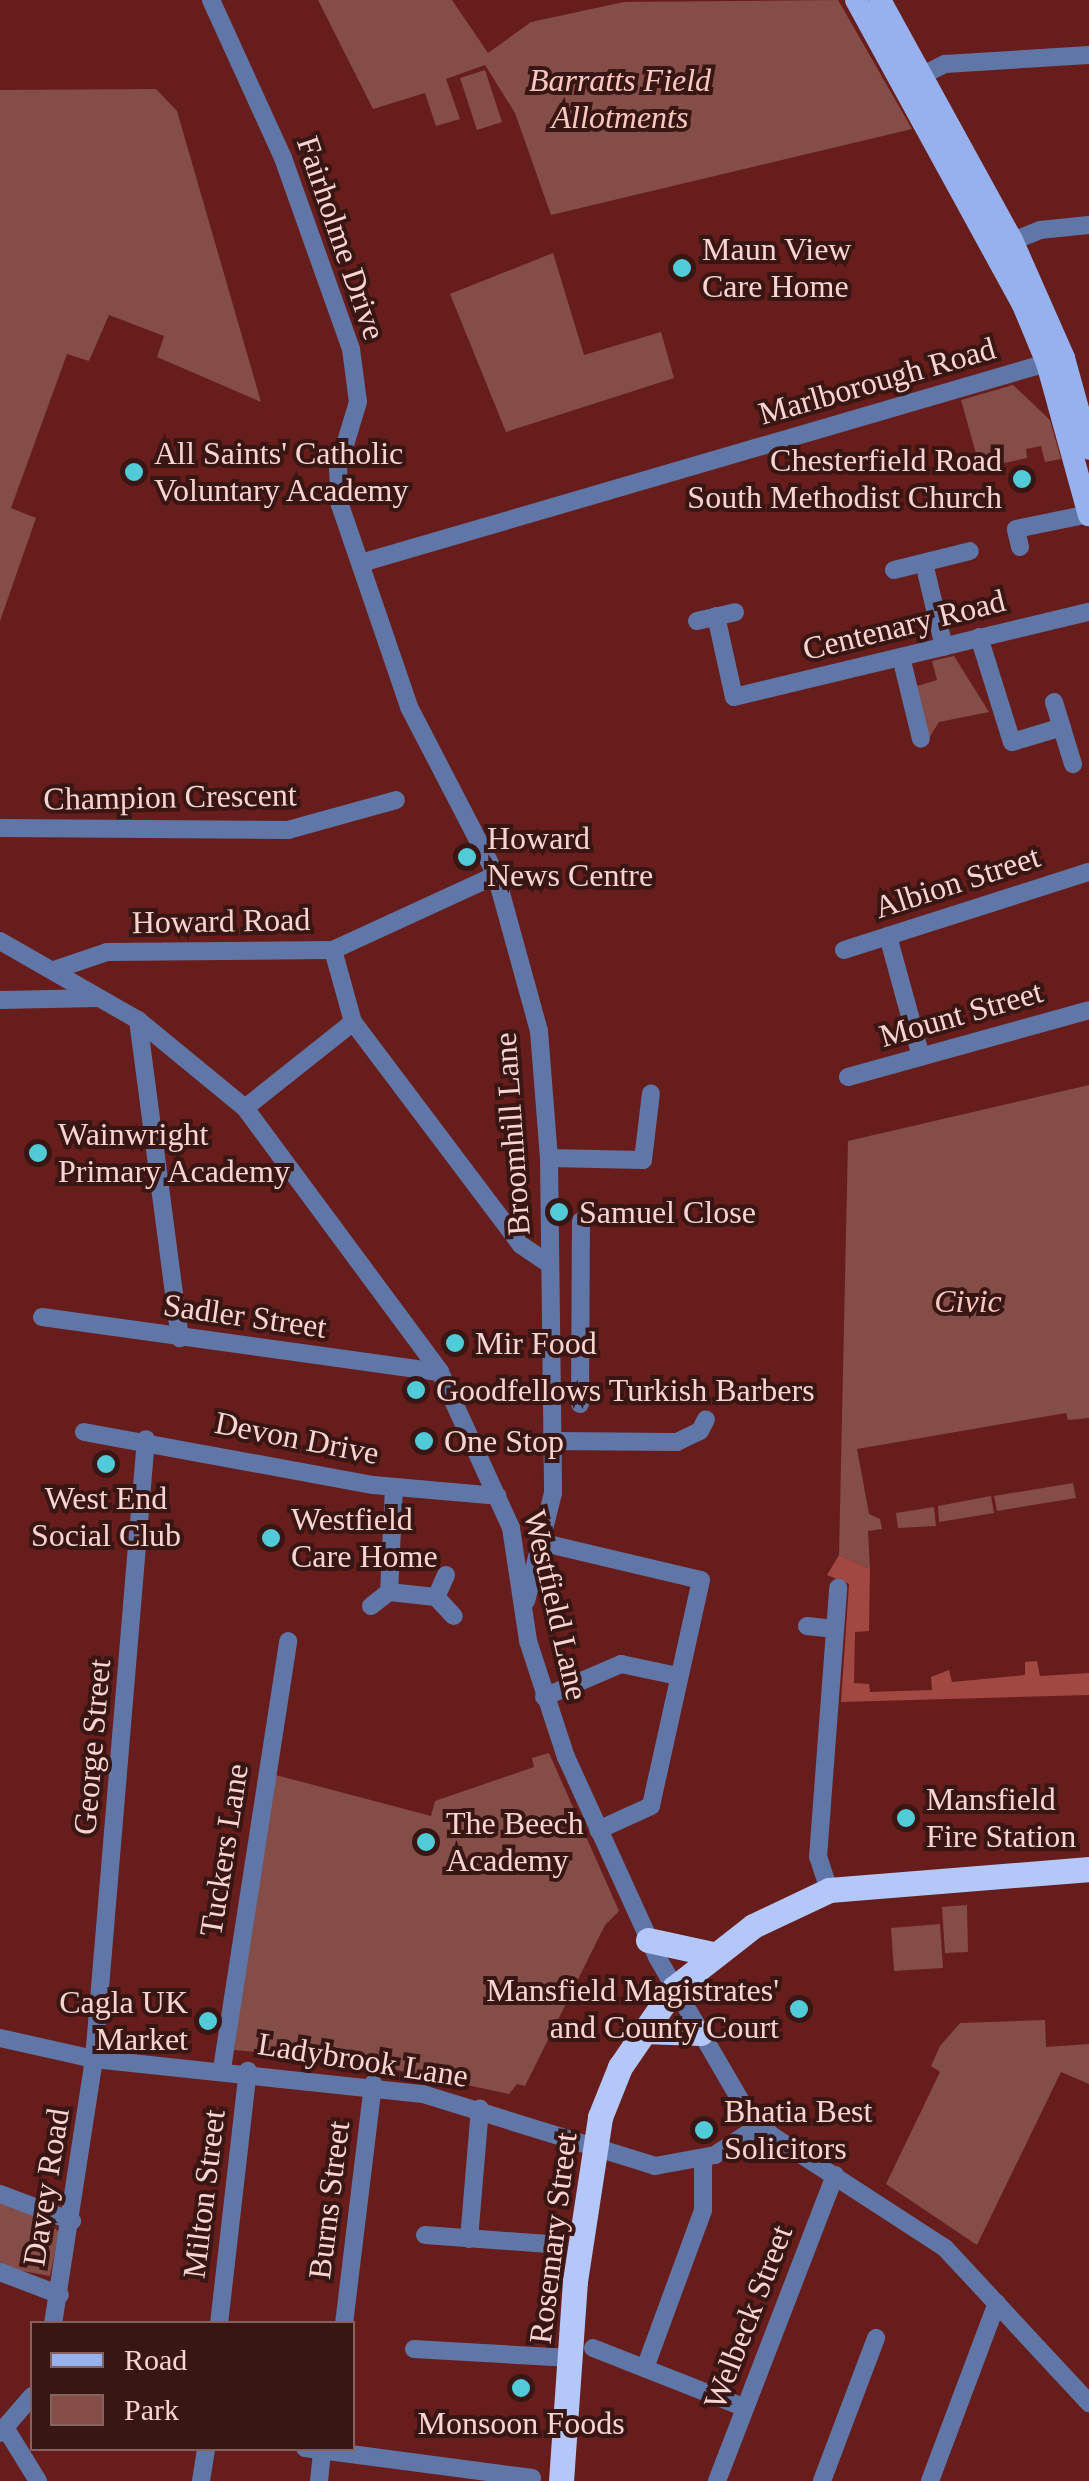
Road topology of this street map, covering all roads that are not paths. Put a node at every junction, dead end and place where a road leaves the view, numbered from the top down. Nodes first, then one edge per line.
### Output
1 (211, 0) edge
2 (856, 0) edge
3 (880, 0) edge
4 (1089, 55) edge
5 (916, 79) junction
6 (1089, 225) edge
7 (1004, 245) junction
8 (1056, 360) junction
9 (1084, 457) edge
10 (1089, 514) edge
11 (1020, 547) dead end
12 (970, 551) dead end
13 (924, 562) junction
14 (361, 563) junction
15 (894, 570) dead end
16 (735, 612) dead end
17 (1089, 612) edge
18 (978, 638) junction
19 (944, 647) junction
20 (901, 657) junction
21 (1054, 702) dead end
22 (1062, 727) junction
23 (922, 739) dead end
24 (1073, 764) dead end
25 (396, 800) dead end
26 (0, 828) edge
27 (1089, 872) edge
28 (496, 875) junction
29 (888, 936) junction
30 (0, 941) edge
31 (332, 950) junction
32 (844, 950) dead end
33 (54, 970) junction
34 (102, 998) junction
35 (0, 1000) edge
36 (1089, 1010) edge
37 (138, 1020) junction
38 (353, 1022) junction
39 (921, 1056) junction
40 (848, 1076) dead end
41 (650, 1092) dead end
42 (245, 1108) junction
43 (548, 1158) junction
44 (582, 1220) dead end
45 (549, 1244) junction
46 (581, 1244) junction
47 (550, 1264) junction
48 (42, 1317) dead end
49 (180, 1338) junction
50 (551, 1354) junction
51 (580, 1355) junction
52 (440, 1372) junction
53 (580, 1404) dead end
54 (706, 1420) dead end
55 (84, 1432) dead end
56 (146, 1440) junction
57 (552, 1441) junction
58 (394, 1487) junction
59 (498, 1496) junction
60 (548, 1524) junction
61 (511, 1528) junction
62 (544, 1543) junction
63 (446, 1576) dead end
64 (838, 1588) dead end
65 (388, 1592) junction
66 (436, 1597) junction
67 (371, 1606) dead end
68 (523, 1610) junction
69 (454, 1616) dead end
70 (808, 1626) dead end
71 (834, 1630) junction
72 (288, 1641) dead end
73 (678, 1676) junction
74 (544, 1697) junction
75 (598, 1830) junction
76 (1089, 1869) edge
77 (829, 1890) junction
78 (648, 1940) junction
79 (712, 1954) junction
80 (674, 1988) junction
81 (642, 2031) junction
82 (701, 2033) junction
83 (0, 2038) edge
84 (94, 2059) junction
85 (222, 2070) junction
86 (248, 2072) junction
87 (373, 2084) junction
88 (480, 2108) junction
89 (759, 2126) junction
90 (594, 2146) junction
91 (703, 2159) junction
92 (835, 2175) junction
93 (0, 2194) edge
94 (72, 2221) junction
95 (425, 2235) dead end
96 (469, 2238) junction
97 (548, 2244) dead end
98 (0, 2272) edge
99 (60, 2295) junction
100 (997, 2303) junction
101 (54, 2321) edge
102 (219, 2321) edge
103 (344, 2321) edge
104 (876, 2338) dead end
105 (414, 2349) dead end
106 (582, 2353) junction
107 (645, 2368) junction
108 (30, 2398) edge
109 (1089, 2403) edge
110 (744, 2408) junction
111 (3, 2431) edge
112 (206, 2451) edge
113 (321, 2451) edge
114 (326, 2451) edge
115 (436, 2474) edge
116 (532, 2478) dead end
117 (38, 2481) edge
118 (201, 2481) edge
119 (320, 2481) edge
120 (561, 2481) edge
121 (717, 2481) edge
122 (822, 2481) edge
123 (930, 2481) edge

1 - 14 street, Fairholme Drive
2 - 5 main road
3 - 5 main road
4 - 5 street
5 - 7 main road
6 - 7 street
7 - 8 main road
8 - 9 main road
8 - 14 street, Marlborough Road
9 - 10 main road
10 - 11 street
12 - 13 street
13 - 15 street
13 - 19 street
14 - 28 street, Broomhill Lane
16 - 20 street, Centenary Road
17 - 18 street, Centenary Road
18 - 19 street, Centenary Road
18 - 22 street
19 - 20 street, Centenary Road
20 - 23 street
21 - 22 street
22 - 24 street
25 - 26 street, Champion Crescent
27 - 29 street, Albion Street
28 - 31 street, Howard Road
28 - 43 street, Broomhill Lane
29 - 32 street, Albion Street
29 - 39 street
30 - 33 street, Westfield Lane
31 - 33 street, Howard Road
31 - 38 street
33 - 34 street, Westfield Lane
34 - 35 street
34 - 37 street, Westfield Lane
36 - 39 street, Mount Street
37 - 42 street, Westfield Lane
37 - 49 street
38 - 42 street
38 - 47 street
39 - 40 street, Mount Street
41 - 43 street
42 - 52 street, Westfield Lane
43 - 45 street, Broomhill Lane
44 - 46 street
45 - 46 street
45 - 47 street, Broomhill Lane
46 - 51 street
47 - 50 street, Broomhill Lane
48 - 49 street, Sadler Street
49 - 52 street, Sadler Street
50 - 51 street
50 - 57 street, Broomhill Lane
51 - 53 street
52 - 59 street, Westfield Lane
54 - 57 street
55 - 56 street, Devon Drive
56 - 58 street, Devon Drive
56 - 84 street, George Street
57 - 60 street, Broomhill Lane
58 - 59 street, Devon Drive
58 - 65 street
59 - 61 street, Westfield Lane
60 - 61 street
60 - 62 street, Broomhill Lane
61 - 68 street, Westfield Lane
62 - 68 street, Broomhill Lane
62 - 73 street
63 - 66 street
64 - 71 street
65 - 66 street
65 - 67 street
66 - 69 street
68 - 74 street, Westfield Lane
70 - 71 street
71 - 77 street
72 - 85 street, Tuckers Lane
73 - 74 street
73 - 75 street
74 - 75 street, Westfield Lane
75 - 78 street, Westfield Lane
76 - 77 highway, Rosemary Street
77 - 79 highway, Rosemary Street
78 - 79 highway
78 - 80 street, Westfield Lane
79 - 80 highway, Rosemary Street
80 - 81 highway, Rosemary Street
80 - 82 street, Westfield Lane
81 - 82 highway
81 - 90 highway, Rosemary Street
82 - 89 street, Westfield Lane
83 - 84 street, Ladybrook Lane
84 - 85 street, Ladybrook Lane
84 - 94 street, Davey Road
85 - 86 street, Ladybrook Lane
86 - 87 street, Ladybrook Lane
86 - 102 street, Milton Street
87 - 88 street, Ladybrook Lane
87 - 103 street, Burns Street
88 - 90 street, Ladybrook Lane
88 - 96 street
89 - 91 street, Ladybrook Lane
89 - 92 street, Westfield Lane
90 - 91 street, Ladybrook Lane
90 - 106 highway, Rosemary Street
91 - 107 street
92 - 100 street, Westfield Lane
92 - 110 street, Welbeck Street
93 - 94 street
94 - 99 street, Davey Road
95 - 96 street
96 - 97 street
98 - 99 street
99 - 101 street, Davey Road
100 - 109 street, Westfield Lane
100 - 123 street
104 - 122 street
105 - 106 street
106 - 107 street
106 - 120 highway, Rosemary Street
107 - 110 street
108 - 111 street
110 - 121 street, Welbeck Street
111 - 117 street
112 - 118 street
113 - 119 street
114 - 115 street
115 - 116 street

